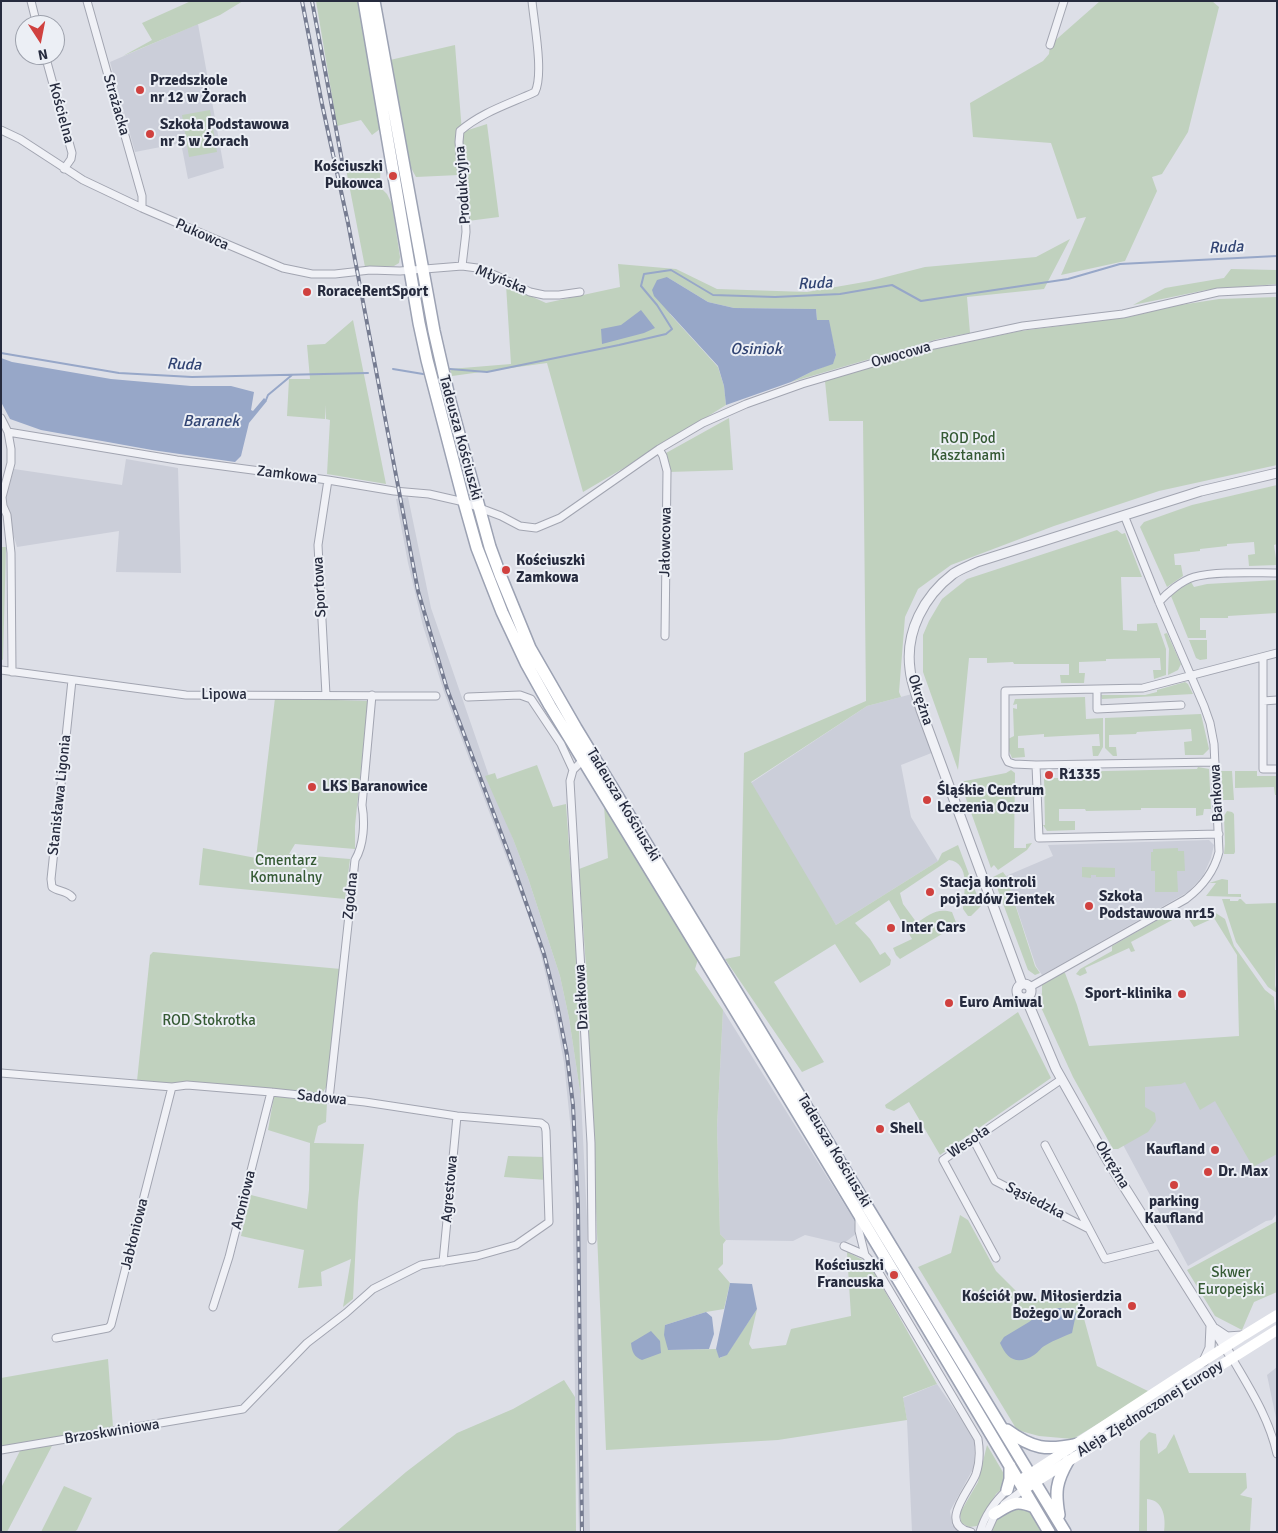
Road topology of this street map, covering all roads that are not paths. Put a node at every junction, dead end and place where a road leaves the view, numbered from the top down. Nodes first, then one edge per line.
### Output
1 (31, 1) edge
2 (87, 1) edge
3 (364, 1) edge
4 (374, 1) edge
5 (532, 1) edge
6 (1064, 1) edge
7 (34, 15) edge
8 (1050, 45) dead end
9 (48, 65) edge
10 (1, 130) edge
11 (64, 169) junction
12 (142, 208) junction
13 (462, 266) junction
14 (422, 268) junction
15 (410, 270) junction
16 (1277, 288) edge
17 (580, 292) dead end
18 (1, 418) edge
19 (8, 432) junction
20 (660, 449) junction
21 (1277, 473) edge
22 (328, 480) junction
23 (464, 502) junction
24 (479, 508) junction
25 (1124, 515) junction
26 (560, 518) joint
27 (1277, 573) edge
28 (1158, 602) junction
29 (665, 636) dead end
30 (1277, 654) edge
31 (1263, 657) junction
32 (1, 670) edge
33 (12, 672) junction
34 (1190, 675) junction
35 (72, 680) junction
36 (1098, 690) junction
37 (326, 695) junction
38 (372, 695) junction
39 (436, 696) dead end
40 (468, 697) dead end
41 (1277, 700) edge
42 (1263, 701) junction
43 (1181, 705) dead end
44 (583, 760) junction
45 (1214, 762) junction
46 (1036, 765) junction
47 (1277, 769) edge
48 (573, 770) junction
49 (1219, 834) junction
50 (72, 897) dead end
51 (1026, 986) junction
52 (1, 1073) edge
53 (1062, 1079) junction
54 (172, 1087) junction
55 (271, 1092) junction
56 (329, 1099) junction
57 (457, 1116) junction
58 (973, 1139) junction
59 (1046, 1145) dead end
60 (859, 1212) junction
61 (549, 1222) joint
62 (1090, 1230) junction
63 (860, 1236) junction
64 (592, 1240) dead end
65 (1162, 1245) junction
66 (865, 1256) junction
67 (996, 1258) dead end
68 (443, 1262) junction
69 (213, 1307) dead end
70 (1277, 1315) edge
71 (1211, 1325) junction
72 (1277, 1330) edge
73 (1246, 1335) junction
74 (56, 1338) dead end
75 (1225, 1348) junction
76 (1232, 1358) junction
77 (1204, 1361) junction
78 (1002, 1427) junction
79 (1078, 1444) junction
80 (1, 1450) edge
81 (1277, 1454) edge
82 (1068, 1461) junction
83 (1010, 1466) junction
84 (1032, 1478) junction
85 (1021, 1485) junction
86 (1006, 1490) junction
87 (1034, 1506) junction
88 (994, 1514) junction
89 (1063, 1528) edge
90 (971, 1532) edge
91 (980, 1532) edge
92 (986, 1532) edge
93 (1050, 1532) edge

1 - 7 street
2 - 12 street, Strażacka
3 - 15 main road, Tadeusza Kościuszki
4 - 14 main road, Tadeusza Kościuszki
5 - 13 street, Produkcyjna
6 - 8 street
9 - 11 street, Kościelna
10 - 11 street, Pukowca
11 - 12 street, Pukowca
12 - 15 street, Pukowca
13 - 14 street, Młyńska
13 - 17 street, Młyńska
14 - 15 street, Pukowca
14 - 24 main road, Tadeusza Kościuszki
15 - 23 main road, Tadeusza Kościuszki
16 - 20 street, Owocowa
18 - 19 street
19 - 22 street, Zamkowa
19 - 33 street
20 - 26 street, Owocowa
20 - 29 street, Jałowcowa
21 - 25 street, Okrężna
22 - 23 street, Zamkowa
22 - 37 street, Sportowa
23 - 24 street, Zamkowa
23 - 44 main road, Tadeusza Kościuszki
24 - 26 street, Zamkowa
24 - 78 main road, Tadeusza Kościuszki
25 - 28 street, Bankowa
25 - 51 street, Okrężna
27 - 28 street
28 - 34 street, Bankowa
30 - 31 street
31 - 34 street
31 - 42 street
32 - 33 street, Lipowa
33 - 35 street, Lipowa
34 - 36 street
34 - 45 street, Bankowa
35 - 37 street, Lipowa
35 - 50 street, Stanisława Ligonia
36 - 43 street
36 - 46 street
37 - 38 street, Lipowa
38 - 39 street, Lipowa
38 - 56 street, Zgodna
40 - 48 street
41 - 42 street
42 - 47 street
44 - 48 street
44 - 60 main road, Tadeusza Kościuszki
45 - 46 street
45 - 49 street, Bankowa
46 - 49 street
48 - 64 street, Działkowa
49 - 51 street, Bankowa
51 - 53 street, Okrężna
52 - 54 street, Sadowa
53 - 58 street, Wesoła
53 - 65 street, Okrężna
54 - 55 street, Sadowa
54 - 74 street, Jabłoniowa
55 - 56 street, Sadowa
55 - 69 street, Aroniowa
56 - 57 street, Sadowa
57 - 61 street, Sadowa
57 - 68 street, Agrestowa
58 - 62 street, Sąsiedzka
58 - 67 street, Wesoła
59 - 62 street, Sąsiedzka
60 - 63 street
60 - 83 main road, Tadeusza Kościuszki
61 - 68 street, Brzoskwiniowa
62 - 65 street, Sąsiedzka
63 - 66 street
63 - 66 street
65 - 71 street, Okrężna
66 - 90 street
68 - 80 street, Brzoskwiniowa
70 - 73 main road, Aleja Zjednoczonej Europy
71 - 73 street, Okrężna
71 - 75 street, Okrężna
71 - 77 street, Aleja Zjednoczonej Europy
72 - 76 main road, Aleja Zjednoczonej Europy
73 - 75 main road, Aleja Zjednoczonej Europy
75 - 76 street, Okrężna
75 - 77 main road, Aleja Zjednoczonej Europy
76 - 81 street
76 - 82 main road, Aleja Zjednoczonej Europy
77 - 79 main road, Aleja Zjednoczonej Europy
78 - 79 main road
78 - 84 main road, Tadeusza Kościuszki
79 - 84 main road, Aleja Zjednoczonej Europy
82 - 84 main road, Aleja Zjednoczonej Europy
82 - 89 main road
83 - 85 main road, Tadeusza Kościuszki
83 - 86 main road
84 - 85 main road, Aleja Zjednoczonej Europy
84 - 89 main road, Tadeusza Kościuszki
85 - 86 street
85 - 87 main road, Tadeusza Kościuszki
85 - 88 street
86 - 91 street
87 - 88 main road
87 - 93 main road, Tadeusza Kościuszki
88 - 92 street

